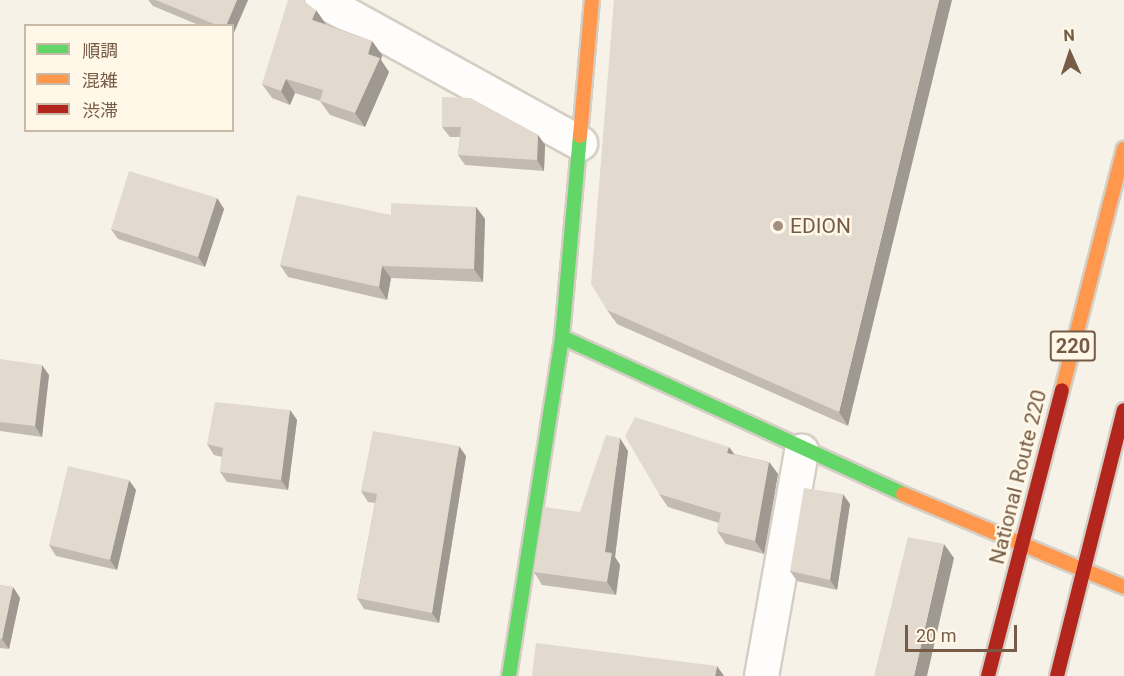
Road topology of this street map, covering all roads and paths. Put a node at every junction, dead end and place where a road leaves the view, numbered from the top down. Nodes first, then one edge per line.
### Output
1 (321, 0) edge
2 (592, 0) edge
3 (580, 143) junction
4 (1124, 149) edge
5 (562, 337) junction
6 (1124, 410) edge
7 (801, 451) junction
8 (1023, 544) junction
9 (1085, 570) junction
10 (1124, 586) edge
11 (508, 676) edge
12 (761, 676) edge
13 (988, 676) edge
14 (1057, 676) edge

1 - 3 street
2 - 3 main road
3 - 5 main road
4 - 8 main road, National Route 220 / 220
5 - 7 main road
5 - 11 main road
6 - 9 main road
7 - 8 main road
7 - 12 street
8 - 9 main road
8 - 13 main road, National Route 220 / 220
9 - 10 main road
9 - 14 main road

